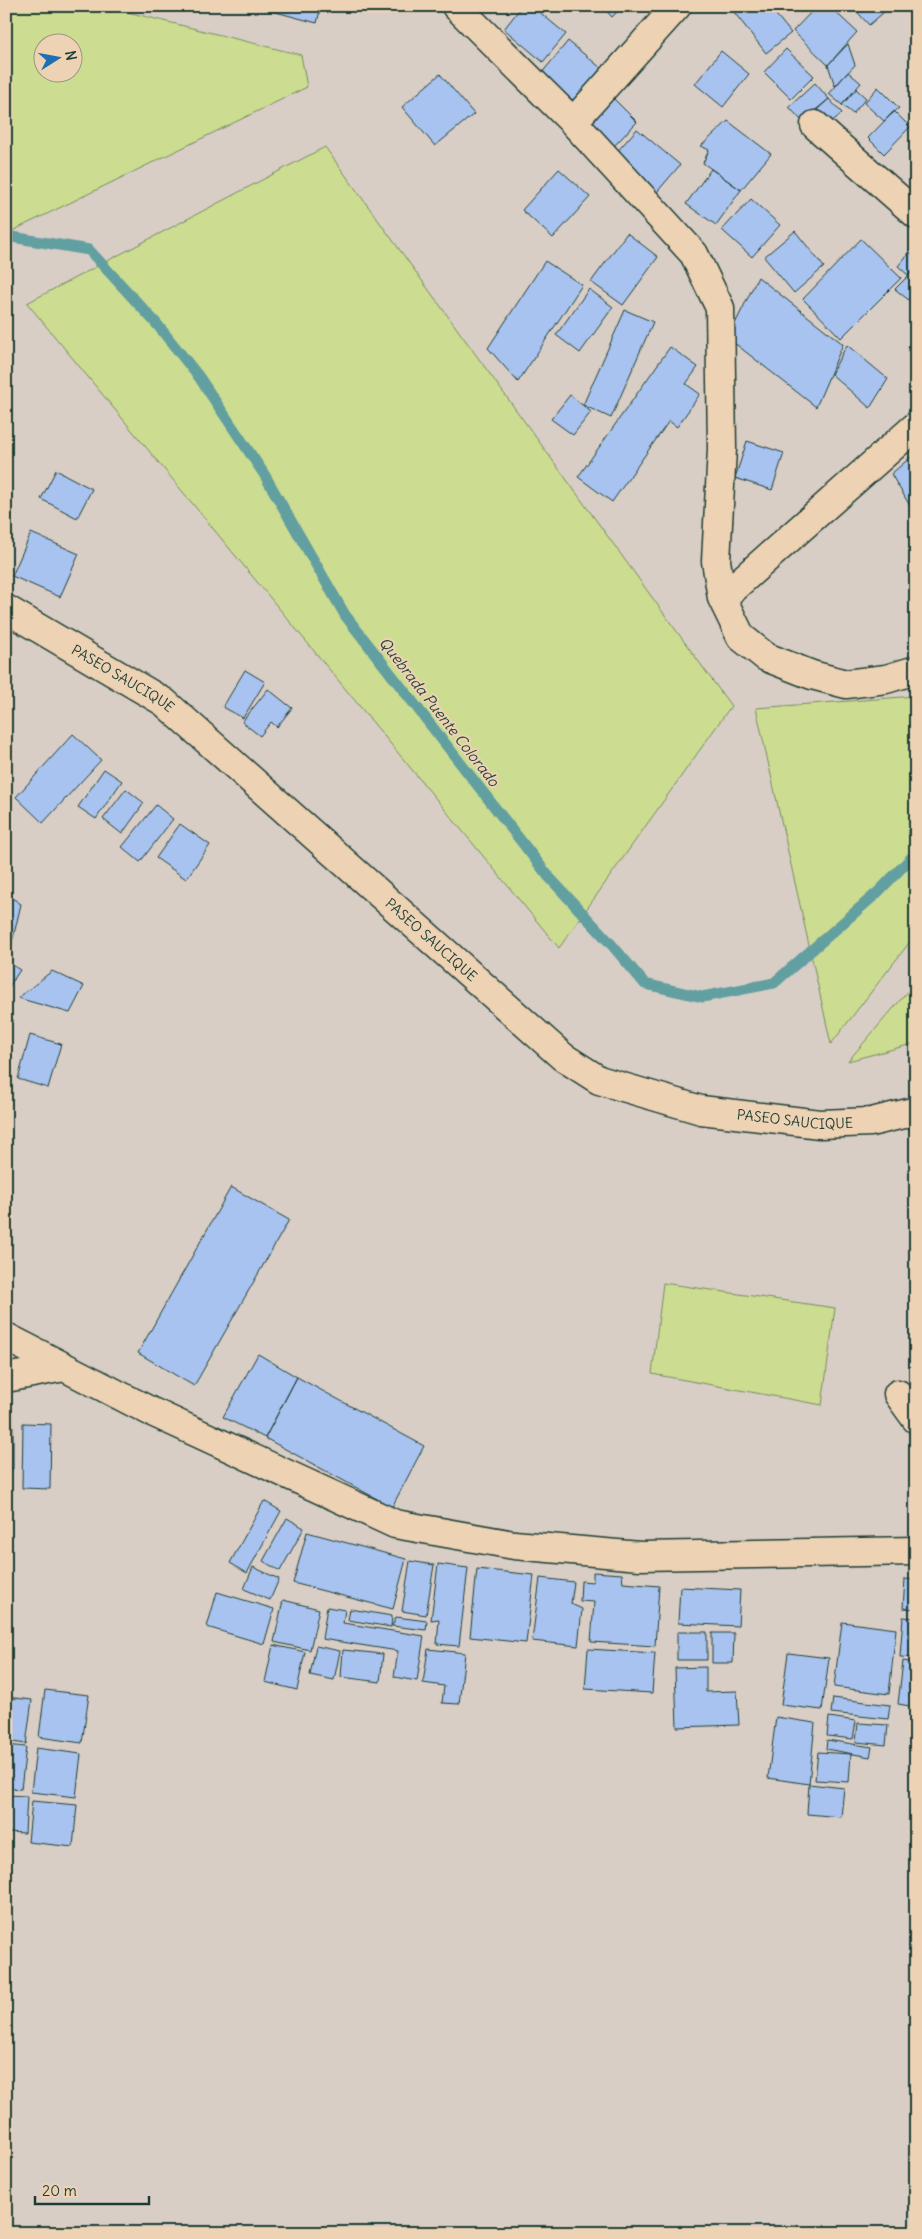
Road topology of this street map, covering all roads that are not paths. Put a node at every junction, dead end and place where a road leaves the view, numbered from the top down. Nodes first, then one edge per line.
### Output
1 (456, 6) edge
2 (678, 6) edge
3 (573, 122) junction
4 (815, 125) dead end
5 (916, 214) edge
6 (916, 426) edge
7 (722, 598) junction
8 (6, 609) edge
9 (916, 670) edge
10 (916, 1112) edge
11 (6, 1337) edge
12 (64, 1367) junction
13 (6, 1378) edge
14 (898, 1394) dead end
15 (916, 1419) edge
16 (916, 1551) edge

1 - 3 street
2 - 3 street
3 - 7 street
4 - 5 street
6 - 7 street
7 - 9 street
8 - 10 street, PASEO SAUCIQUE
11 - 12 street
12 - 13 street
12 - 16 street
14 - 15 street

